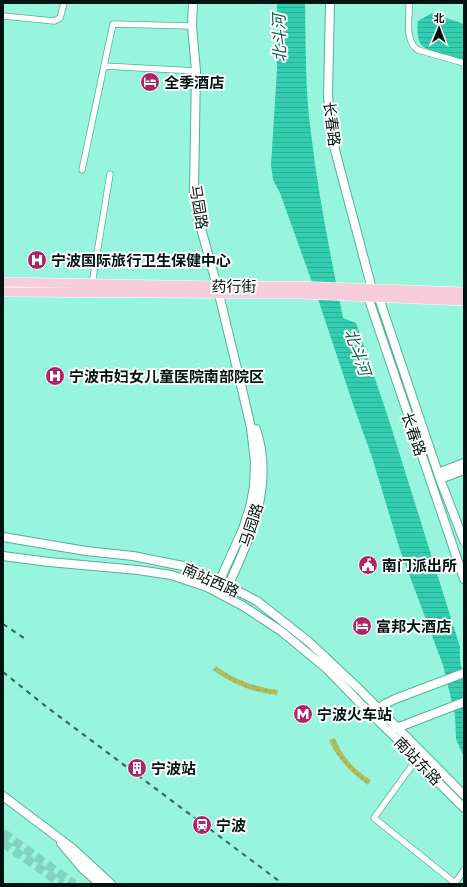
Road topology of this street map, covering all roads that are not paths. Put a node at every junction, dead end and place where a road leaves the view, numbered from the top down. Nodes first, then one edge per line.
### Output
1 (64, 3) edge
2 (193, 3) edge
3 (330, 3) edge
4 (409, 3) edge
5 (3, 16) edge
6 (192, 26) junction
7 (464, 63) edge
8 (104, 66) junction
9 (196, 71) junction
10 (82, 170) dead end
11 (110, 174) dead end
12 (3, 282) edge
13 (92, 284) junction
14 (217, 290) junction
15 (3, 292) edge
16 (370, 292) junction
17 (464, 292) edge
18 (379, 298) junction
19 (464, 301) edge
20 (246, 406) junction
21 (464, 463) edge
22 (464, 470) edge
23 (439, 476) junction
24 (3, 537) edge
25 (464, 541) edge
26 (3, 556) edge
27 (464, 579) edge
28 (220, 582) junction
29 (228, 586) junction
30 (215, 591) junction
31 (224, 596) junction
32 (464, 674) edge
33 (462, 703) edge
34 (378, 709) junction
35 (372, 715) junction
36 (393, 729) junction
37 (416, 760) junction
38 (464, 795) edge
39 (3, 796) edge
40 (464, 808) edge
41 (57, 838) junction
42 (464, 870) edge
43 (454, 883) edge
44 (100, 884) edge
45 (111, 884) edge

1 - 5 street
2 - 6 main road, 马园路
3 - 16 main road, 长春路
4 - 7 street
6 - 8 street
6 - 9 main road, 马园路
8 - 9 street
8 - 10 street
9 - 14 main road, 马园路
11 - 13 street
12 - 13 main road, 药行街
13 - 14 main road, 药行街
14 - 15 main road, 药行街
14 - 16 main road, 药行街
14 - 20 main road, 马园路
16 - 17 main road, 药行街
16 - 18 main road, 药行街
16 - 27 main road, 长春路
18 - 19 main road, 药行街
18 - 23 main road, 长春路
20 - 28 main road, 马园路
20 - 29 main road, 马园路
21 - 23 main road
22 - 23 main road
23 - 25 main road, 长春路
24 - 28 main road, 南站西路
26 - 30 main road, 南站西路
28 - 29 main road, 南站西路
28 - 30 main road, 马园路
29 - 31 main road, 马园路
29 - 34 main road, 南站西路
30 - 31 main road, 南站西路
31 - 35 main road, 南站西路
32 - 34 main road
33 - 36 main road
34 - 35 main road
34 - 36 main road, 南站东路
35 - 36 main road, 南站东路
36 - 37 main road, 南站东路
36 - 38 main road, 南站东路
37 - 40 main road, 南站东路
37 - 43 street
39 - 41 main road
41 - 44 main road
41 - 45 main road
42 - 43 street

